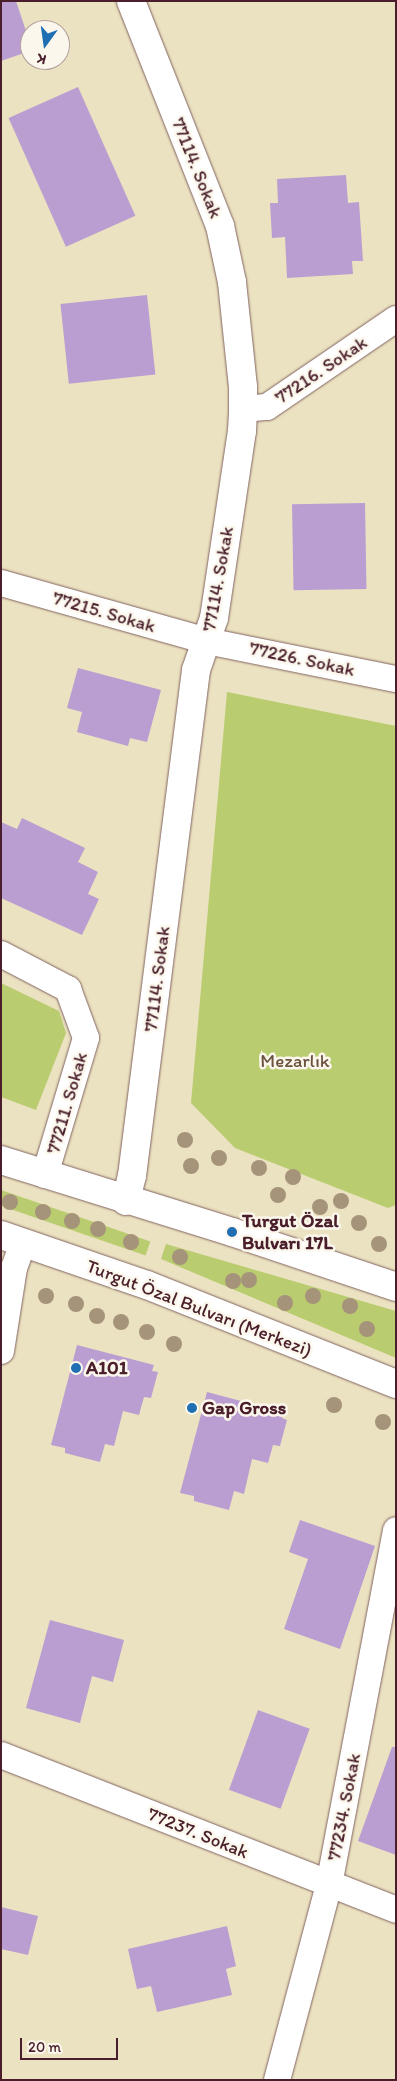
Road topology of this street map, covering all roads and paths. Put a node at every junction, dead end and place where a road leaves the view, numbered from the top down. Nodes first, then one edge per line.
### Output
1 (131, 1) edge
2 (396, 319) edge
3 (243, 409) junction
4 (1, 583) edge
5 (207, 641) junction
6 (396, 679) edge
7 (1, 954) edge
8 (1, 1160) edge
9 (45, 1175) junction
10 (126, 1200) junction
11 (12, 1239) edge
12 (396, 1287) edge
13 (1, 1351) edge
14 (396, 1384) edge
15 (396, 1530) edge
16 (1, 1754) edge
17 (330, 1884) junction
18 (396, 1910) edge
19 (277, 2080) edge

1 - 3 main road, 77114. Sokak
2 - 3 street, 77216. Sokak
3 - 5 main road, 77114. Sokak
4 - 5 street, 77215. Sokak
5 - 6 street, 77226. Sokak
5 - 10 main road, 77114. Sokak
7 - 9 street, 77211. Sokak
8 - 9 main road
9 - 10 main road
10 - 12 main road
11 - 13 street
11 - 14 main road, Turgut Özal Bulvarı (Merkezi)
15 - 17 street, 77234. Sokak
16 - 17 street, 77237. Sokak
17 - 18 street, 77237. Sokak
17 - 19 street, 77234. Sokak

